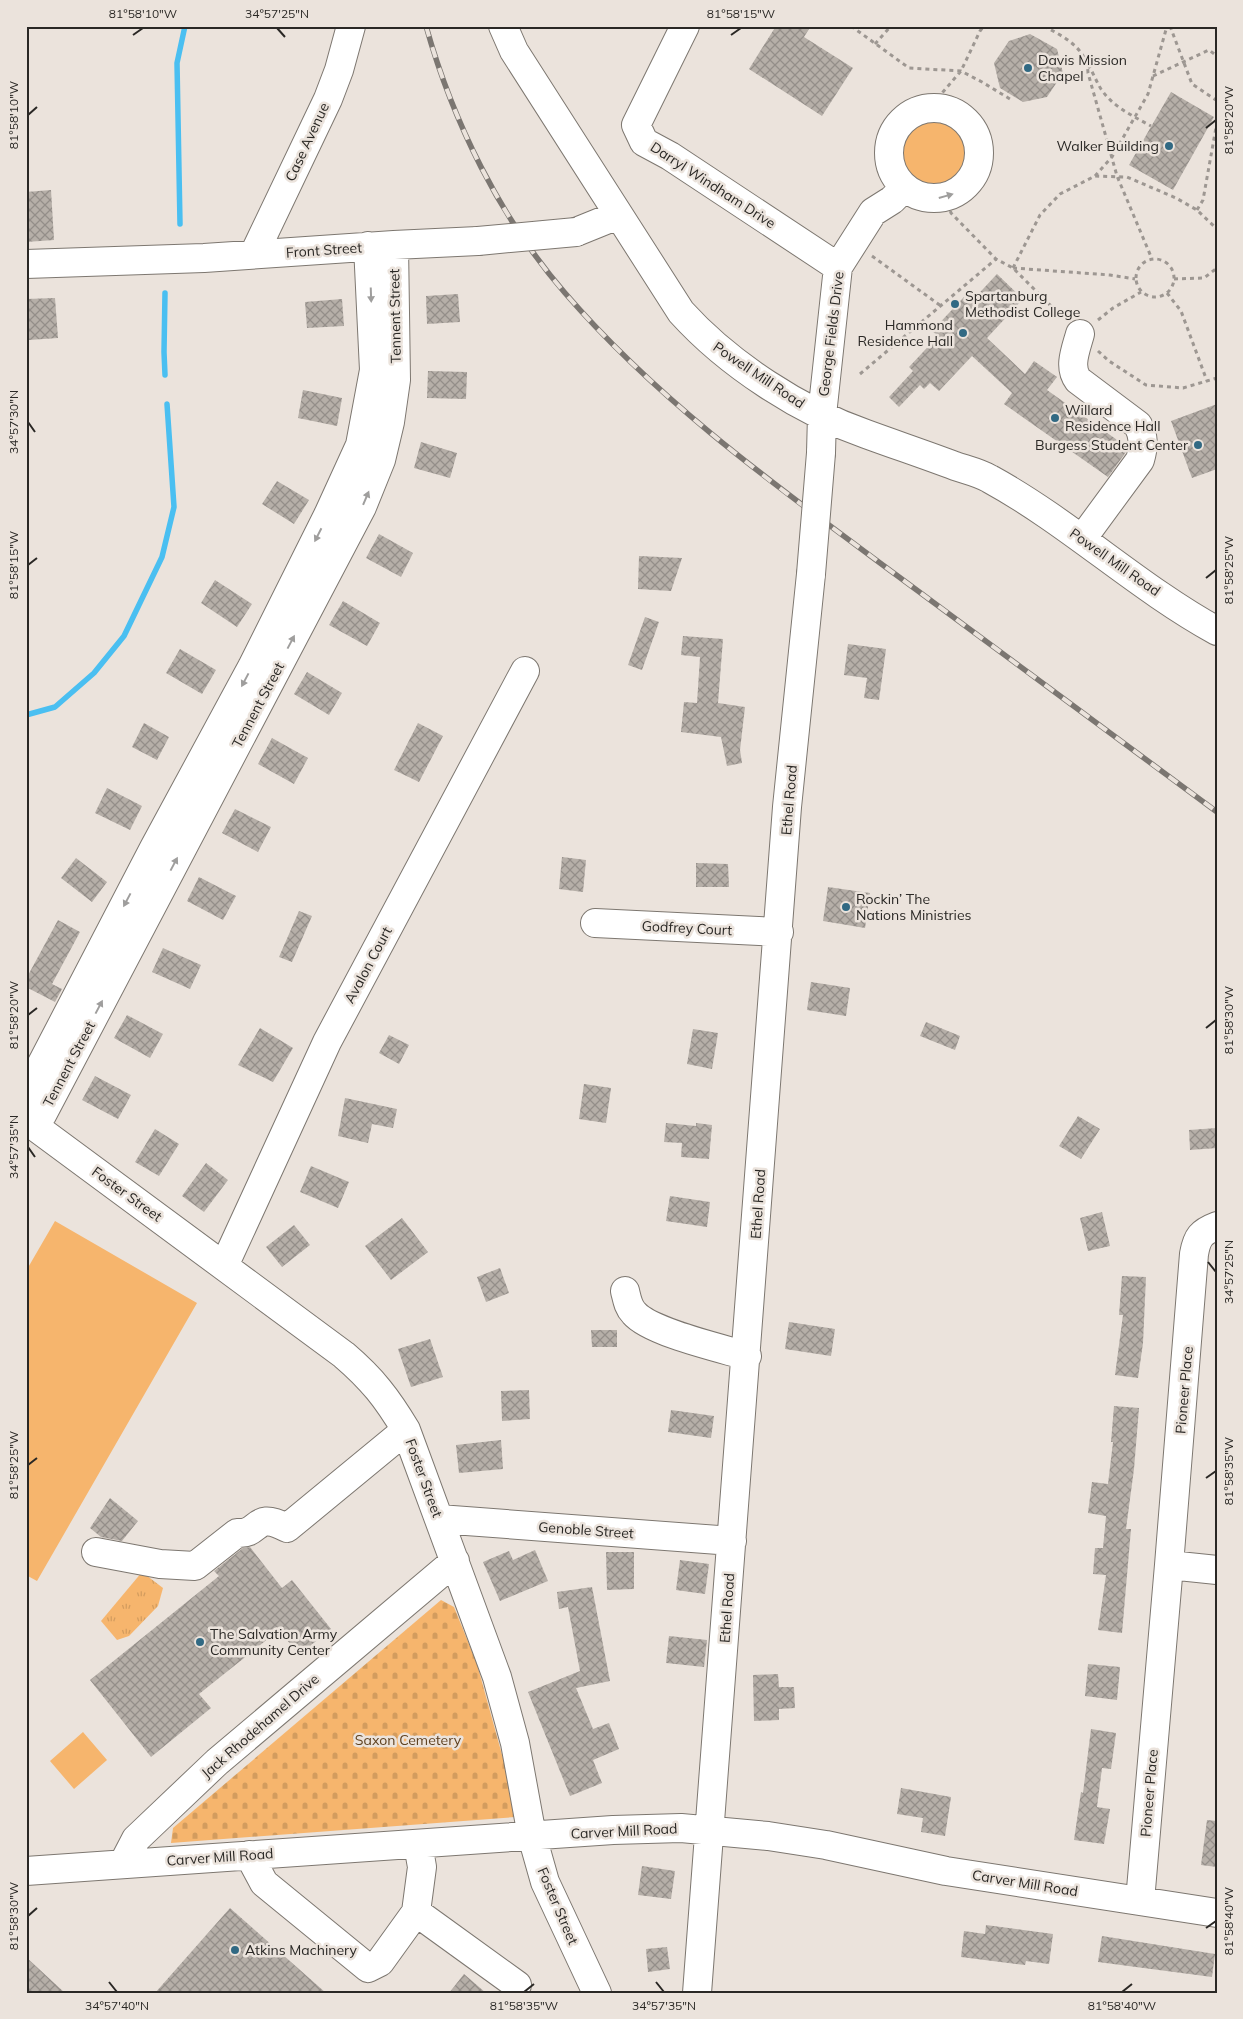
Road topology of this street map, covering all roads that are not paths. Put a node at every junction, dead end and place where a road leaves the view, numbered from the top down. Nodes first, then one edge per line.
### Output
1 (351, 26) edge
2 (504, 26) edge
3 (685, 26) edge
4 (904, 188) junction
5 (618, 215) junction
6 (381, 245) junction
7 (254, 254) junction
8 (26, 264) edge
9 (838, 267) junction
10 (1080, 334) road end
11 (822, 415) junction
12 (1082, 539) junction
13 (1217, 631) edge
14 (525, 671) dead end
15 (595, 923) dead end
16 (778, 932) junction
17 (26, 1094) edge
18 (27, 1120) edge
19 (1217, 1226) edge
20 (224, 1266) junction
21 (625, 1291) dead end
22 (746, 1356) junction
23 (406, 1430) junction
24 (439, 1519) junction
25 (732, 1541) junction
26 (96, 1552) dead end
27 (455, 1561) junction
28 (1169, 1566) junction
29 (1217, 1570) edge
30 (709, 1830) junction
31 (532, 1836) junction
32 (418, 1844) junction
33 (249, 1855) junction
34 (123, 1864) junction
35 (26, 1871) edge
36 (1140, 1901) junction
37 (416, 1912) junction
38 (1217, 1913) edge
39 (517, 1985) dead end
40 (597, 1993) edge
41 (697, 1993) edge

1 - 7 street, Case Avenue
2 - 5 street, Powell Mill Road
3 - 9 street, Darryl Windham Drive
4 -> 4 street
4 - 9 street, George Fields Drive
5 - 6 street, Front Street, bridge
5 - 11 street, Powell Mill Road
6 - 7 street, Front Street
6 -> 17 street, Tennent Street
18 -> 6 street, Tennent Street
7 - 8 street, Front Street
9 - 11 street, George Fields Drive
10 - 12 street
11 - 12 street, Powell Mill Road
11 - 16 street, Ethel Road, bridge
12 - 13 street, Powell Mill Road
14 - 20 street, Avalon Court
15 - 16 street, Godfrey Court
16 - 22 street, Ethel Road
18 - 20 street, Foster Street
19 - 28 street, Pioneer Place
20 - 23 street, Foster Street
21 - 22 street
22 - 25 street, Ethel Road
23 - 24 street, Foster Street
23 - 26 street
24 - 25 street, Genoble Street
24 - 27 street, Foster Street
25 - 30 street, Ethel Road
27 - 31 street, Foster Street
27 - 34 street, Jack Rhodehamel Drive
28 - 29 street
28 - 36 street, Pioneer Place
30 - 31 street, Carver Mill Road
30 - 36 street, Carver Mill Road
30 - 41 street, Ethel Road
31 - 32 street, Carver Mill Road
31 - 40 street, Foster Street
32 - 33 street, Carver Mill Road
32 - 37 street
33 - 34 street, Carver Mill Road
33 - 37 street
34 - 35 street, Carver Mill Road
36 - 38 street, Carver Mill Road
37 - 39 street

